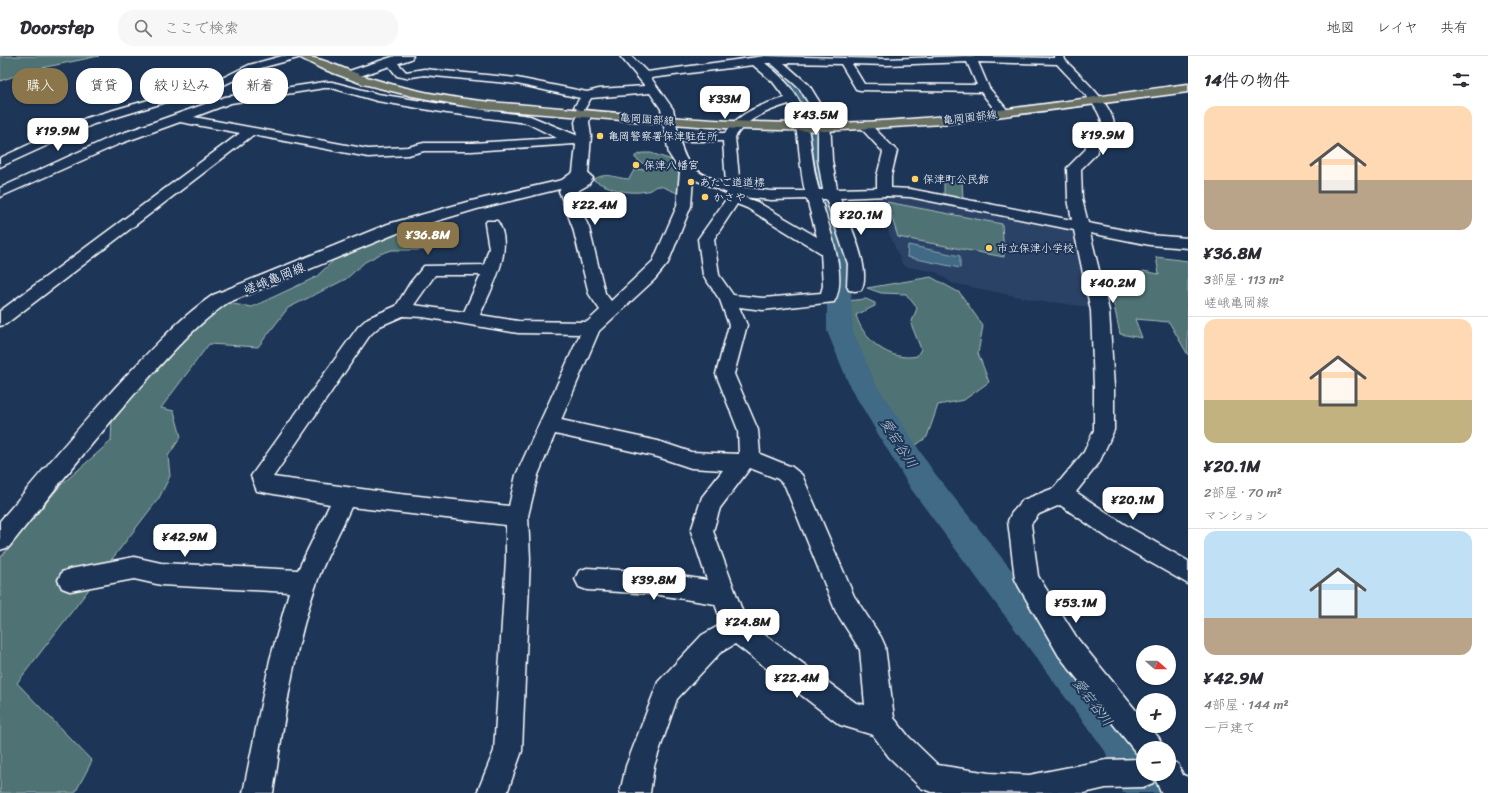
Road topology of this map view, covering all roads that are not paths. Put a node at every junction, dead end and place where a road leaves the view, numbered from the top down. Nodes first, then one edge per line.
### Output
1 (294, 56) edge
2 (303, 56) edge
3 (407, 56) edge
4 (626, 56) edge
5 (971, 58) edge
6 (1059, 58) edge
7 (762, 59) edge
8 (885, 59) edge
9 (390, 61) junction
10 (273, 62) junction
11 (845, 62) junction
12 (266, 68) edge
13 (350, 75) junction
14 (644, 76) junction
15 (1188, 88) edge
16 (652, 89) junction
17 (984, 89) junction
18 (587, 96) junction
19 (1095, 99) junction
20 (792, 100) junction
21 (1003, 112) junction
22 (584, 115) junction
23 (178, 118) junction
24 (668, 121) junction
25 (804, 126) junction
26 (865, 126) junction
27 (823, 127) junction
28 (251, 131) junction
29 (733, 131) junction
30 (673, 137) junction
31 (583, 143) junction
32 (0, 163) edge
33 (687, 171) junction
34 (580, 174) junction
35 (885, 191) junction
36 (0, 193) edge
37 (822, 193) junction
38 (734, 194) junction
39 (492, 224) dead end
40 (1082, 226) junction
41 (1188, 243) edge
42 (829, 251) junction
43 (490, 270) junction
44 (855, 286) dead end
45 (728, 300) junction
46 (402, 310) junction
47 (610, 312) junction
48 (469, 319) junction
49 (0, 320) edge
50 (591, 328) junction
51 (548, 425) junction
52 (746, 461) junction
53 (1062, 494) junction
54 (345, 497) junction
55 (517, 516) junction
56 (0, 539) edge
57 (1188, 573) edge
58 (587, 579) dead end
59 (70, 580) dead end
60 (305, 582) junction
61 (725, 594) junction
62 (736, 629) junction
63 (881, 723) junction
64 (1143, 741) edge
65 (1136, 772) edge
66 (1171, 781) edge
67 (930, 785) edge
68 (1188, 792) edge
69 (258, 793) edge
70 (492, 793) edge
71 (635, 793) edge

1 - 10 street
2 - 13 main road, 亀岡園部線
3 - 9 main road
4 - 14 street
5 - 6 street
5 - 8 street
5 - 17 street
6 - 19 street
7 - 11 street
7 - 14 street
7 - 20 street
7 - 27 street
8 - 11 street
9 - 13 main road
9 - 18 street
10 - 12 street
10 - 32 street
11 - 17 street
13 - 22 main road, 亀岡園部線
14 - 16 street
15 - 19 main road, 亀岡園部線
16 - 18 street
16 - 24 street
17 - 21 street
18 - 22 street
19 - 21 main road, 亀岡園部線
19 - 40 street
20 - 25 street
20 - 29 street
21 - 26 main road, 亀岡園部線
22 - 24 main road, 亀岡園部線
22 - 31 main road
23 - 28 street
23 - 31 street
23 - 36 street
24 - 29 main road, 亀岡園部線
24 - 30 street
25 - 27 main road, 亀岡園部線
25 - 29 main road, 亀岡園部線
25 - 37 street
26 - 27 main road, 亀岡園部線
26 - 35 street
27 - 37 street
28 - 31 street
28 - 49 street
29 - 30 street
29 - 38 street
30 - 33 street
31 - 34 main road
33 - 38 street
33 - 47 street
34 - 47 street
34 - 56 main road, 嵯峨亀岡線
35 - 37 street
35 - 40 street
37 - 38 street
37 - 42 street
37 - 44 street
38 - 42 street
38 - 45 street
39 - 43 street
40 - 41 street
40 - 53 street
42 - 45 street
43 - 46 street
43 - 48 street
45 - 52 street
46 - 48 street
46 - 54 street
47 - 50 street
48 - 50 street
50 - 51 street
51 - 52 street
51 - 55 street
52 - 61 street
52 - 63 street
53 - 57 street
53 - 64 street
54 - 55 street
54 - 60 street
55 - 70 street
58 - 61 street
59 - 60 street
60 - 69 street
61 - 62 street
62 - 63 street
62 - 71 street
63 - 67 street
65 - 67 street
66 - 68 street

